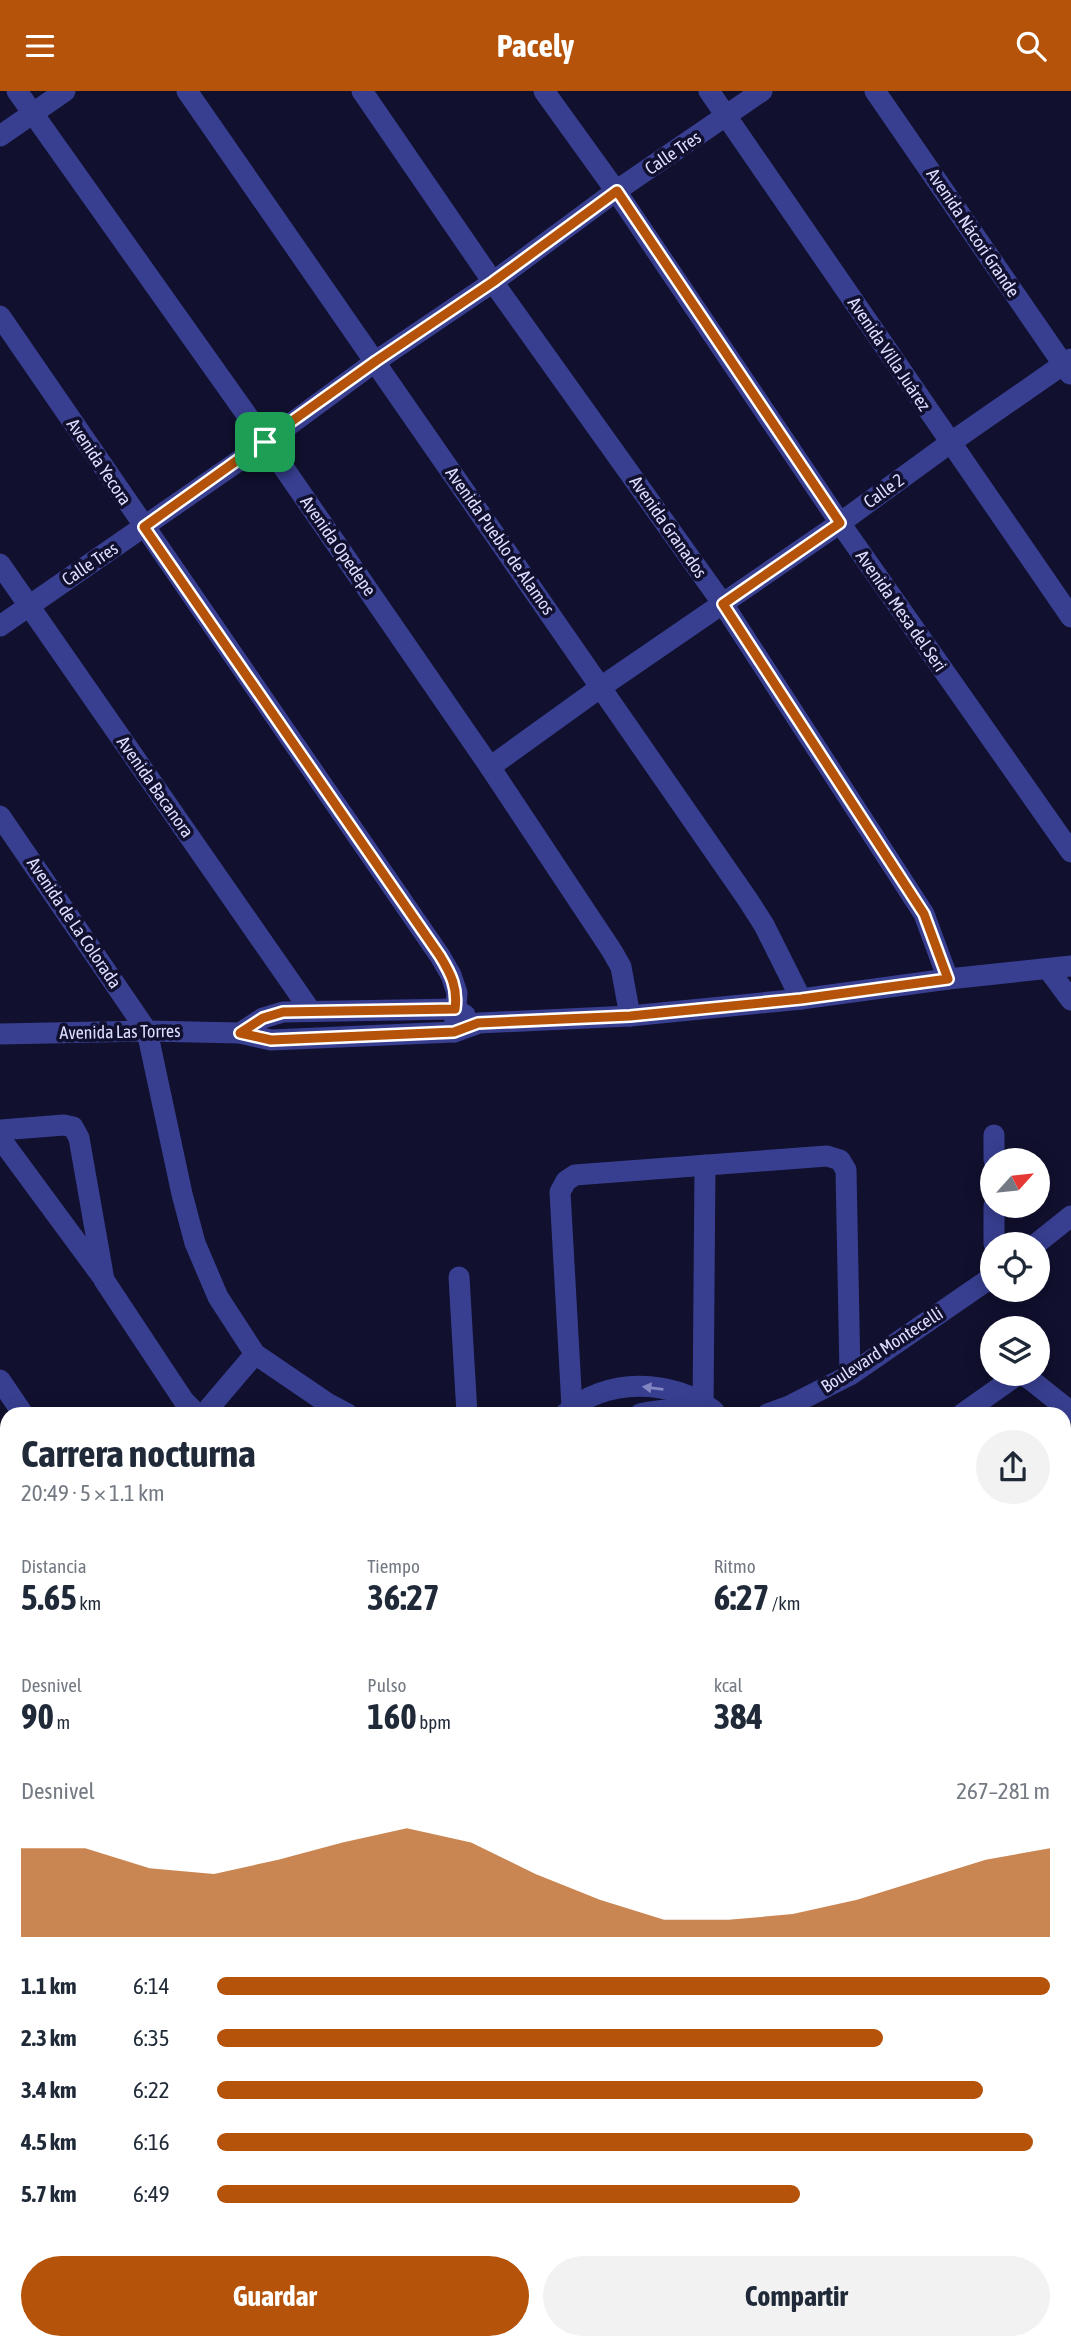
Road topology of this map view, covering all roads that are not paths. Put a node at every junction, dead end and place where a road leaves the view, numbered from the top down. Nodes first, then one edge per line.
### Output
1 (17, 91) edge
2 (65, 91) edge
3 (187, 91) edge
4 (362, 91) edge
5 (544, 91) edge
6 (709, 91) edge
7 (762, 91) edge
8 (876, 91) edge
9 (33, 114) junction
10 (727, 117) junction
11 (0, 137) edge
12 (617, 191) junction
13 (493, 282) junction
14 (0, 316) edge
15 (376, 361) junction
16 (1068, 366) edge
17 (265, 442) junction
18 (950, 443) junction
19 (840, 523) junction
20 (144, 527) junction
21 (0, 564) edge
22 (723, 604) junction
23 (30, 605) junction
24 (1071, 617) edge
25 (0, 627) edge
26 (601, 687) junction
27 (490, 767) junction
28 (0, 816) edge
29 (1071, 852) edge
30 (1071, 966) edge
31 (1048, 969) junction
32 (948, 979) junction
33 (801, 999) junction
34 (1071, 999) edge
35 (455, 1009) junction
36 (310, 1010) junction
37 (630, 1016) junction
38 (478, 1023) junction
39 (147, 1031) junction
40 (454, 1032) junction
41 (240, 1033) junction
42 (0, 1034) edge
43 (0, 1130) edge
44 (994, 1135) dead end
45 (0, 1138) edge
46 (994, 1148) edge
47 (705, 1165) junction
48 (1067, 1227) edge
49 (1050, 1236) edge
50 (459, 1277) dead end
51 (104, 1280) junction
52 (980, 1285) edge
53 (255, 1354) junction
54 (850, 1374) junction
55 (0, 1380) edge
56 (18, 1407) edge
57 (190, 1407) edge
58 (210, 1407) edge
59 (335, 1407) edge
60 (467, 1407) edge
61 (572, 1407) edge
62 (579, 1407) edge
63 (707, 1407) edge
64 (713, 1407) edge
65 (786, 1407) edge
66 (972, 1407) edge
67 (1065, 1407) edge

1 - 9 street, Avenida Opedepe
2 - 9 street
3 - 15 street, Avenida Pueblo de Alamos
4 - 13 street, Avenida Granados
5 - 12 street, Avenida Mesa del Seri
6 - 10 street, Avenida Villa Juárez
7 - 10 street, Calle Tres
8 - 16 street, Avenida Nácori Grande
9 - 11 street
9 - 17 street, Avenida Opedepe
10 - 12 street, Calle Tres
10 - 18 street, Avenida Villa Juárez
12 - 13 street, Calle Tres
12 - 19 street, Avenida Mesa del Seri
13 - 15 street, Calle Tres
13 - 22 street, Avenida Granados
14 - 20 street, Avenida Yecora
15 - 17 street, Calle Tres
15 - 26 street, Avenida Pueblo de Alamos
16 - 18 street, Calle 2
17 - 20 street, Calle Tres
17 - 27 street, Avenida Opedepe
18 - 19 street, Calle 2
18 - 24 street, Avenida Villa Juárez
19 - 22 street, Calle 2
19 - 29 street, Avenida Mesa del Seri
20 - 23 street, Calle Tres
20 - 35 street, Avenida Yecora
21 - 23 street, Avenida Bacanora
22 - 26 street, Calle 2
22 - 32 street, Avenida Granados
23 - 25 street, Calle Tres
23 - 36 street, Avenida Bacanora
26 - 27 street, Calle 2
26 - 33 street, Avenida Pueblo de Alamos
27 - 37 street, Avenida Opedepe
28 - 39 street, Avenida de La Colorada
30 - 31 street, Avenida Las Torres
31 - 32 street, Avenida Las Torres
31 - 34 street
32 - 33 street, Avenida Las Torres
33 - 37 street, Avenida Las Torres
35 - 36 street
35 - 38 street
35 - 40 street, Avenida Yecora
36 - 41 street
37 - 38 street, Avenida Las Torres
38 - 40 street, Avenida Las Torres
39 - 41 street, Avenida Las Torres
39 - 42 street, Avenida Las Torres
39 - 53 street
40 - 41 street, Avenida Las Torres
43 - 51 street
44 - 46 street
45 - 51 street
47 - 54 street
47 - 61 street
47 - 64 street
48 - 49 street
50 - 60 street
51 - 57 street
52 - 54 street, Boulevard Montecelli
53 - 58 street
53 - 59 street
54 - 65 street, Boulevard Montecelli
55 - 56 street
63 -> 62 street
66 - 67 street

